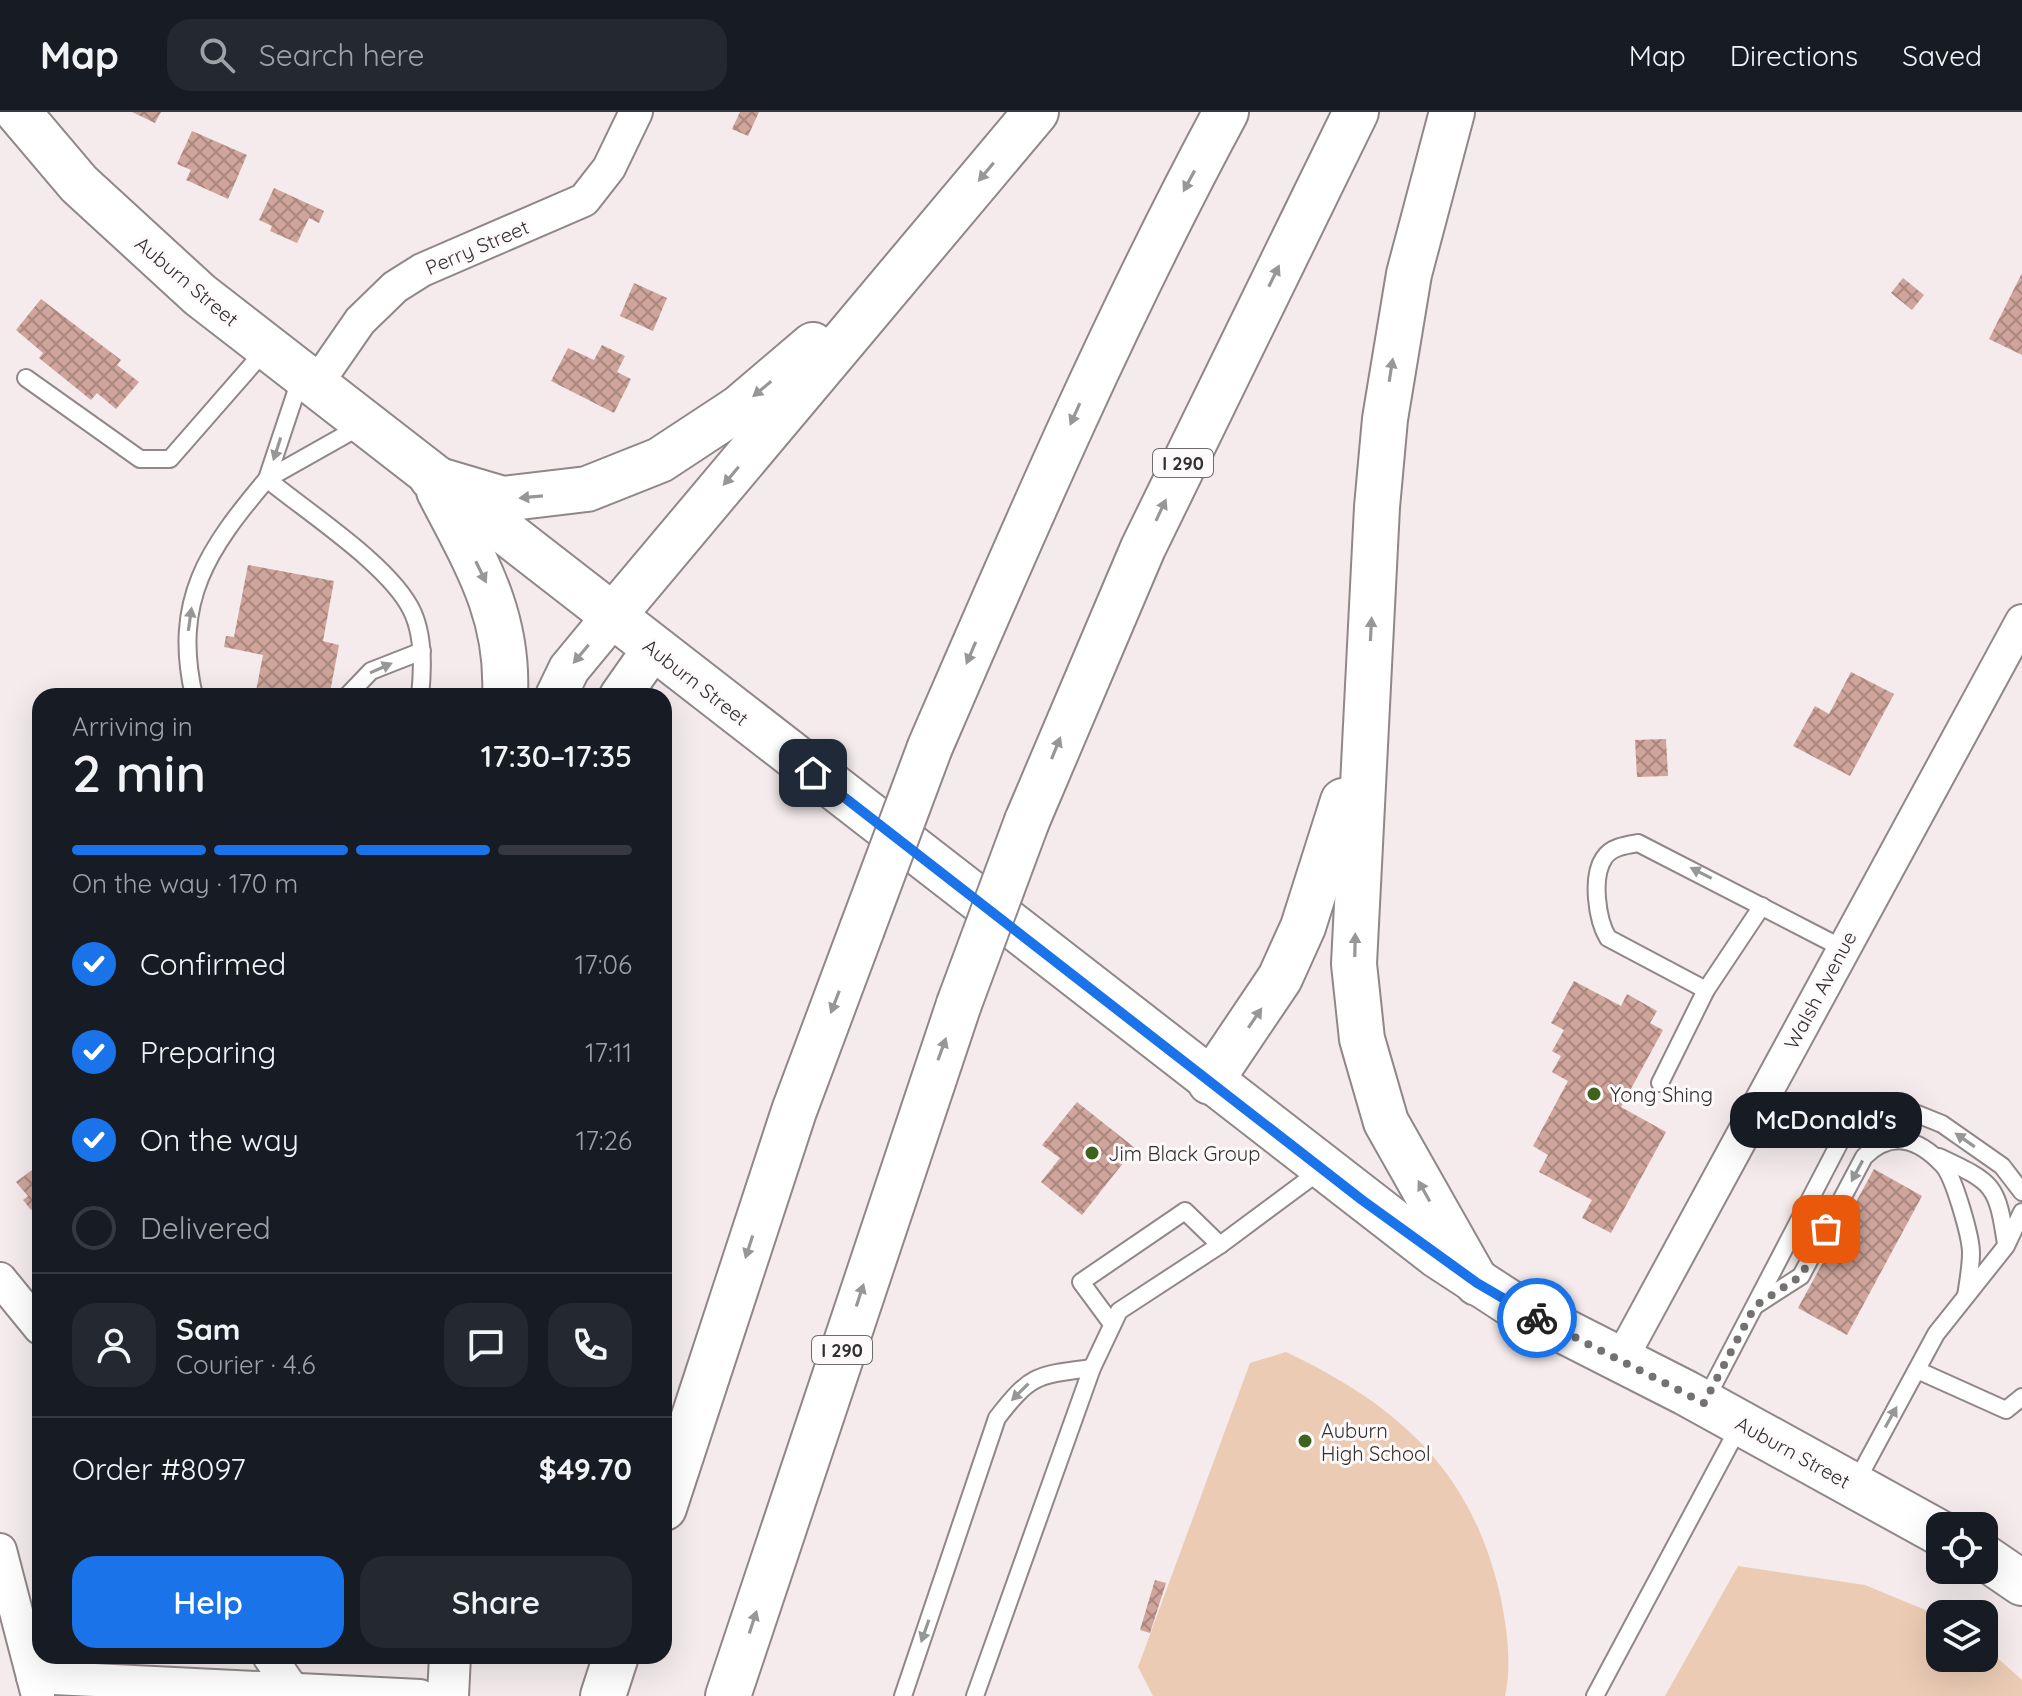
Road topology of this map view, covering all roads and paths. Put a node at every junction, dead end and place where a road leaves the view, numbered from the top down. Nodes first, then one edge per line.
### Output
1 (636, 112) edge
2 (1036, 112) edge
3 (1226, 112) edge
4 (1356, 112) edge
5 (1452, 112) edge
6 (20, 113) edge
7 (907, 266) junction
8 (267, 348) junction
9 (26, 378) dead end
10 (308, 380) junction
11 (365, 424) junction
12 (432, 478) junction
13 (267, 479) junction
14 (612, 617) junction
15 (2022, 621) edge
16 (653, 649) junction
17 (422, 651) junction
18 (1368, 687) junction
19 (193, 688) edge
20 (355, 688) edge
21 (420, 688) edge
22 (505, 688) edge
23 (560, 688) edge
24 (626, 688) edge
25 (1762, 906) junction
26 (1842, 948) junction
27 (1706, 990) junction
28 (1210, 1082) junction
29 (1660, 1083) dead end
30 (1923, 1149) junction
31 (1322, 1169) junction
32 (2022, 1192) edge
33 (2021, 1215) edge
34 (1220, 1245) junction
35 (2006, 1246) junction
36 (0, 1279) edge
37 (1477, 1283) junction
38 (1966, 1296) junction
39 (1755, 1306) junction
40 (32, 1318) edge
41 (1112, 1324) junction
42 (1620, 1361) junction
43 (1092, 1368) junction
44 (1917, 1370) junction
45 (2022, 1397) edge
46 (1723, 1413) junction
47 (672, 1484) edge
48 (1854, 1486) junction
49 (1926, 1525) edge
50 (0, 1550) edge
51 (1998, 1567) edge
52 (2022, 1583) edge
53 (275, 1664) edge
54 (450, 1664) edge
55 (613, 1664) edge
56 (35, 1686) edge
57 (292, 1689) junction
58 (420, 1696) edge
59 (448, 1696) edge
60 (603, 1696) edge
61 (728, 1696) edge
62 (903, 1696) edge
63 (975, 1696) edge
64 (1595, 1696) edge

1 - 10 street, Perry Street
2 -> 7 main road
3 -> 47 main road, bridge
61 -> 4 main road, I 290, bridge
18 -> 5 main road
6 - 8 main road, Auburn Street
7 -> 12 main road
7 -> 14 main road
8 - 9 lane
8 - 10 main road, Auburn Street
10 - 11 main road, Auburn Street
10 -> 13 lane
11 - 12 main road, Auburn Street
11 - 13 lane
12 - 14 main road, Auburn Street
12 -> 22 main road
13 - 17 lane
19 -> 13 lane
14 - 16 main road, Auburn Street
14 -> 23 street
15 - 26 street, Walsh Avenue
16 - 24 street
16 - 28 main road, Auburn Street
20 -> 17 lane
17 - 21 lane
28 -> 18 main road
37 -> 18 main road
25 - 26 lane
25 - 27 lane
25 -> 27 lane
26 - 42 street, Walsh Avenue
27 - 29 lane
28 - 31 main road, Auburn Street
30 - 35 lane
30 - 38 lane
30 -> 39 lane
31 - 34 lane
31 - 37 main road, Auburn Street
32 -> 39 lane
33 - 35 lane
34 - 41 lane
34 - 41 lane
35 - 38 lane
36 - 40 street
37 - 42 main road, Auburn Street
38 - 44 lane
39 - 46 lane
41 - 43 lane
42 - 46 main road, Auburn Street
43 -> 62 lane
43 - 63 lane
44 - 45 lane
48 -> 44 lane
46 - 48 main road, Auburn Street
46 - 64 lane
48 - 49 main road, Auburn Street
50 - 56 street
51 - 52 main road
53 - 57 street
54 - 59 street
55 - 60 main road
56 - 57 street
57 - 58 street

